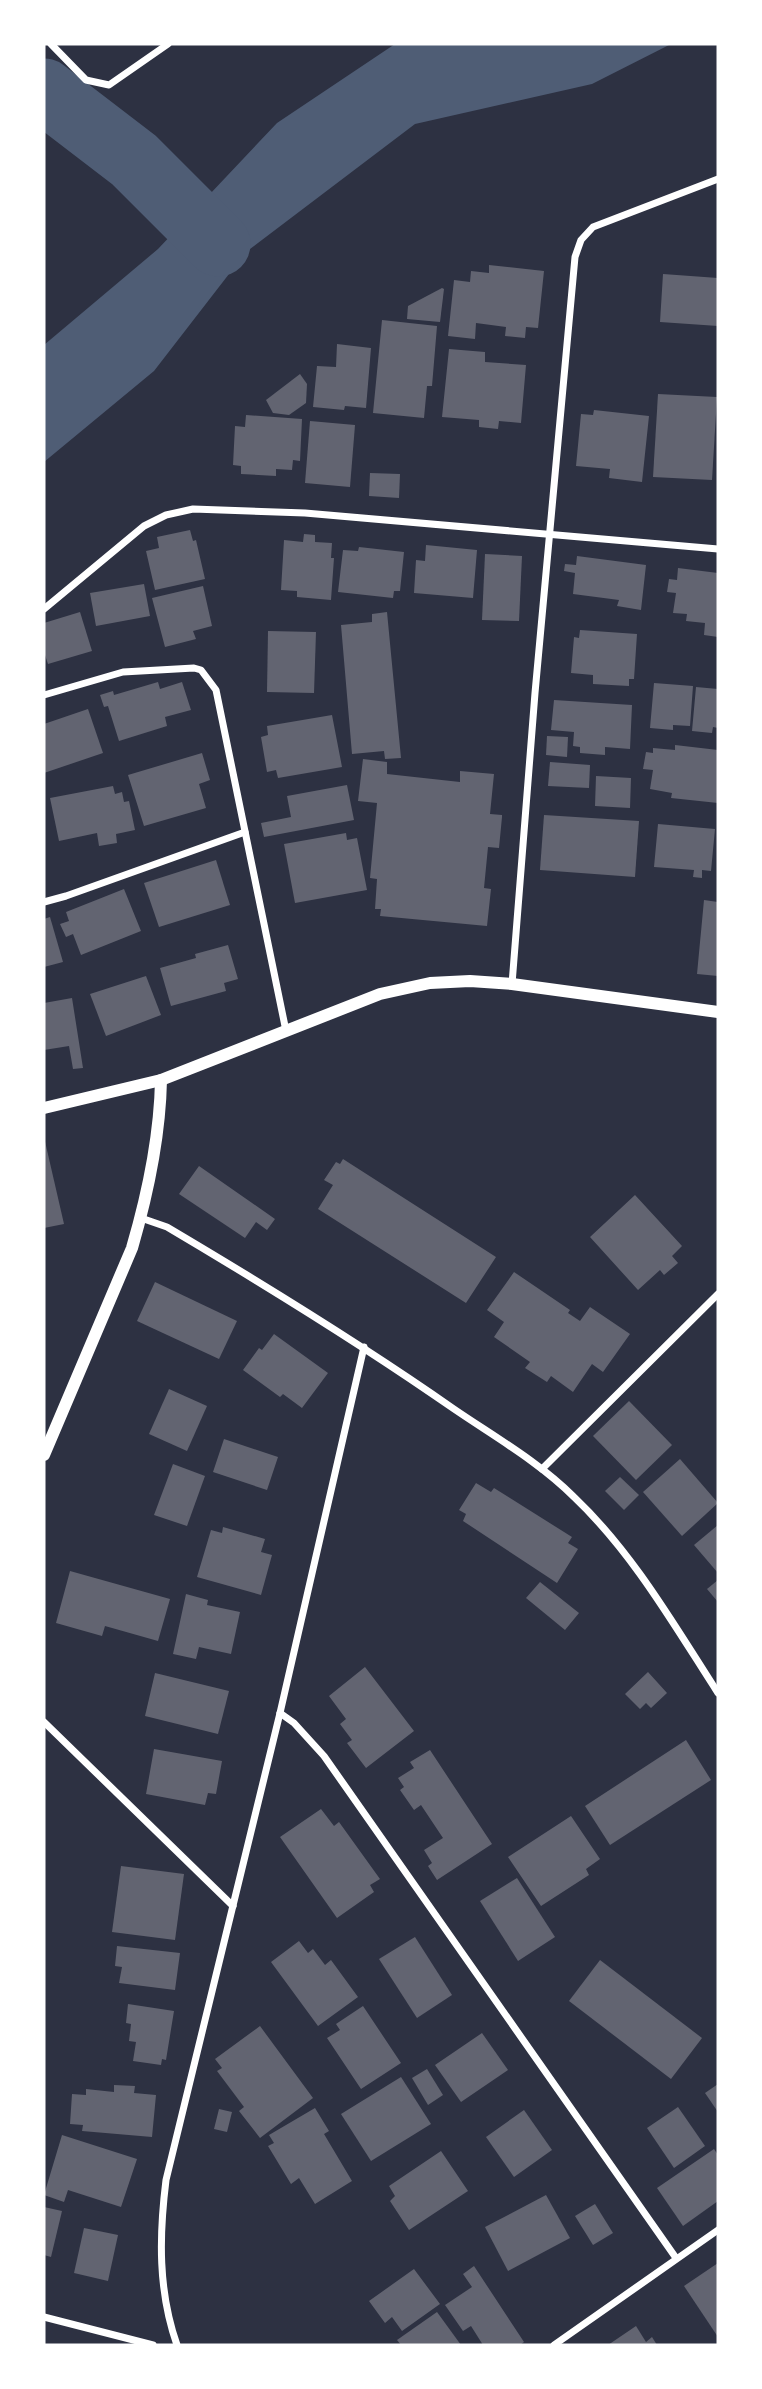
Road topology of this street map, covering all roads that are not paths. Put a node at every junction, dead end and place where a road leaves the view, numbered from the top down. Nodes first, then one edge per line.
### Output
1 (51, 44) edge
2 (168, 44) edge
3 (718, 179) edge
4 (549, 536) junction
5 (718, 549) edge
6 (44, 609) edge
7 (44, 695) edge
8 (245, 832) junction
9 (44, 902) edge
10 (512, 984) junction
11 (718, 1012) edge
12 (286, 1031) junction
13 (161, 1080) junction
14 (44, 1108) edge
15 (141, 1218) junction
16 (718, 1294) edge
17 (364, 1347) junction
18 (44, 1455) edge
19 (542, 1469) junction
20 (718, 1693) edge
21 (281, 1713) junction
22 (44, 1722) edge
23 (233, 1906) junction
24 (718, 2230) edge
25 (676, 2258) junction
26 (44, 2317) edge
27 (153, 2345) edge
28 (177, 2345) edge
29 (554, 2345) edge

1 - 2 street
3 - 4 street
4 - 5 street
4 - 6 street
4 - 10 street
7 - 8 street
8 - 9 street
8 - 12 street
10 - 11 street
10 - 12 street
12 - 13 street
13 - 14 street
13 - 15 street
15 - 17 street
15 - 18 street
16 - 19 street
17 - 19 street
17 - 21 street
19 - 20 street
21 - 23 street
21 - 25 street
22 - 23 street
23 - 28 street
24 - 25 street
25 - 29 street
26 - 27 street

